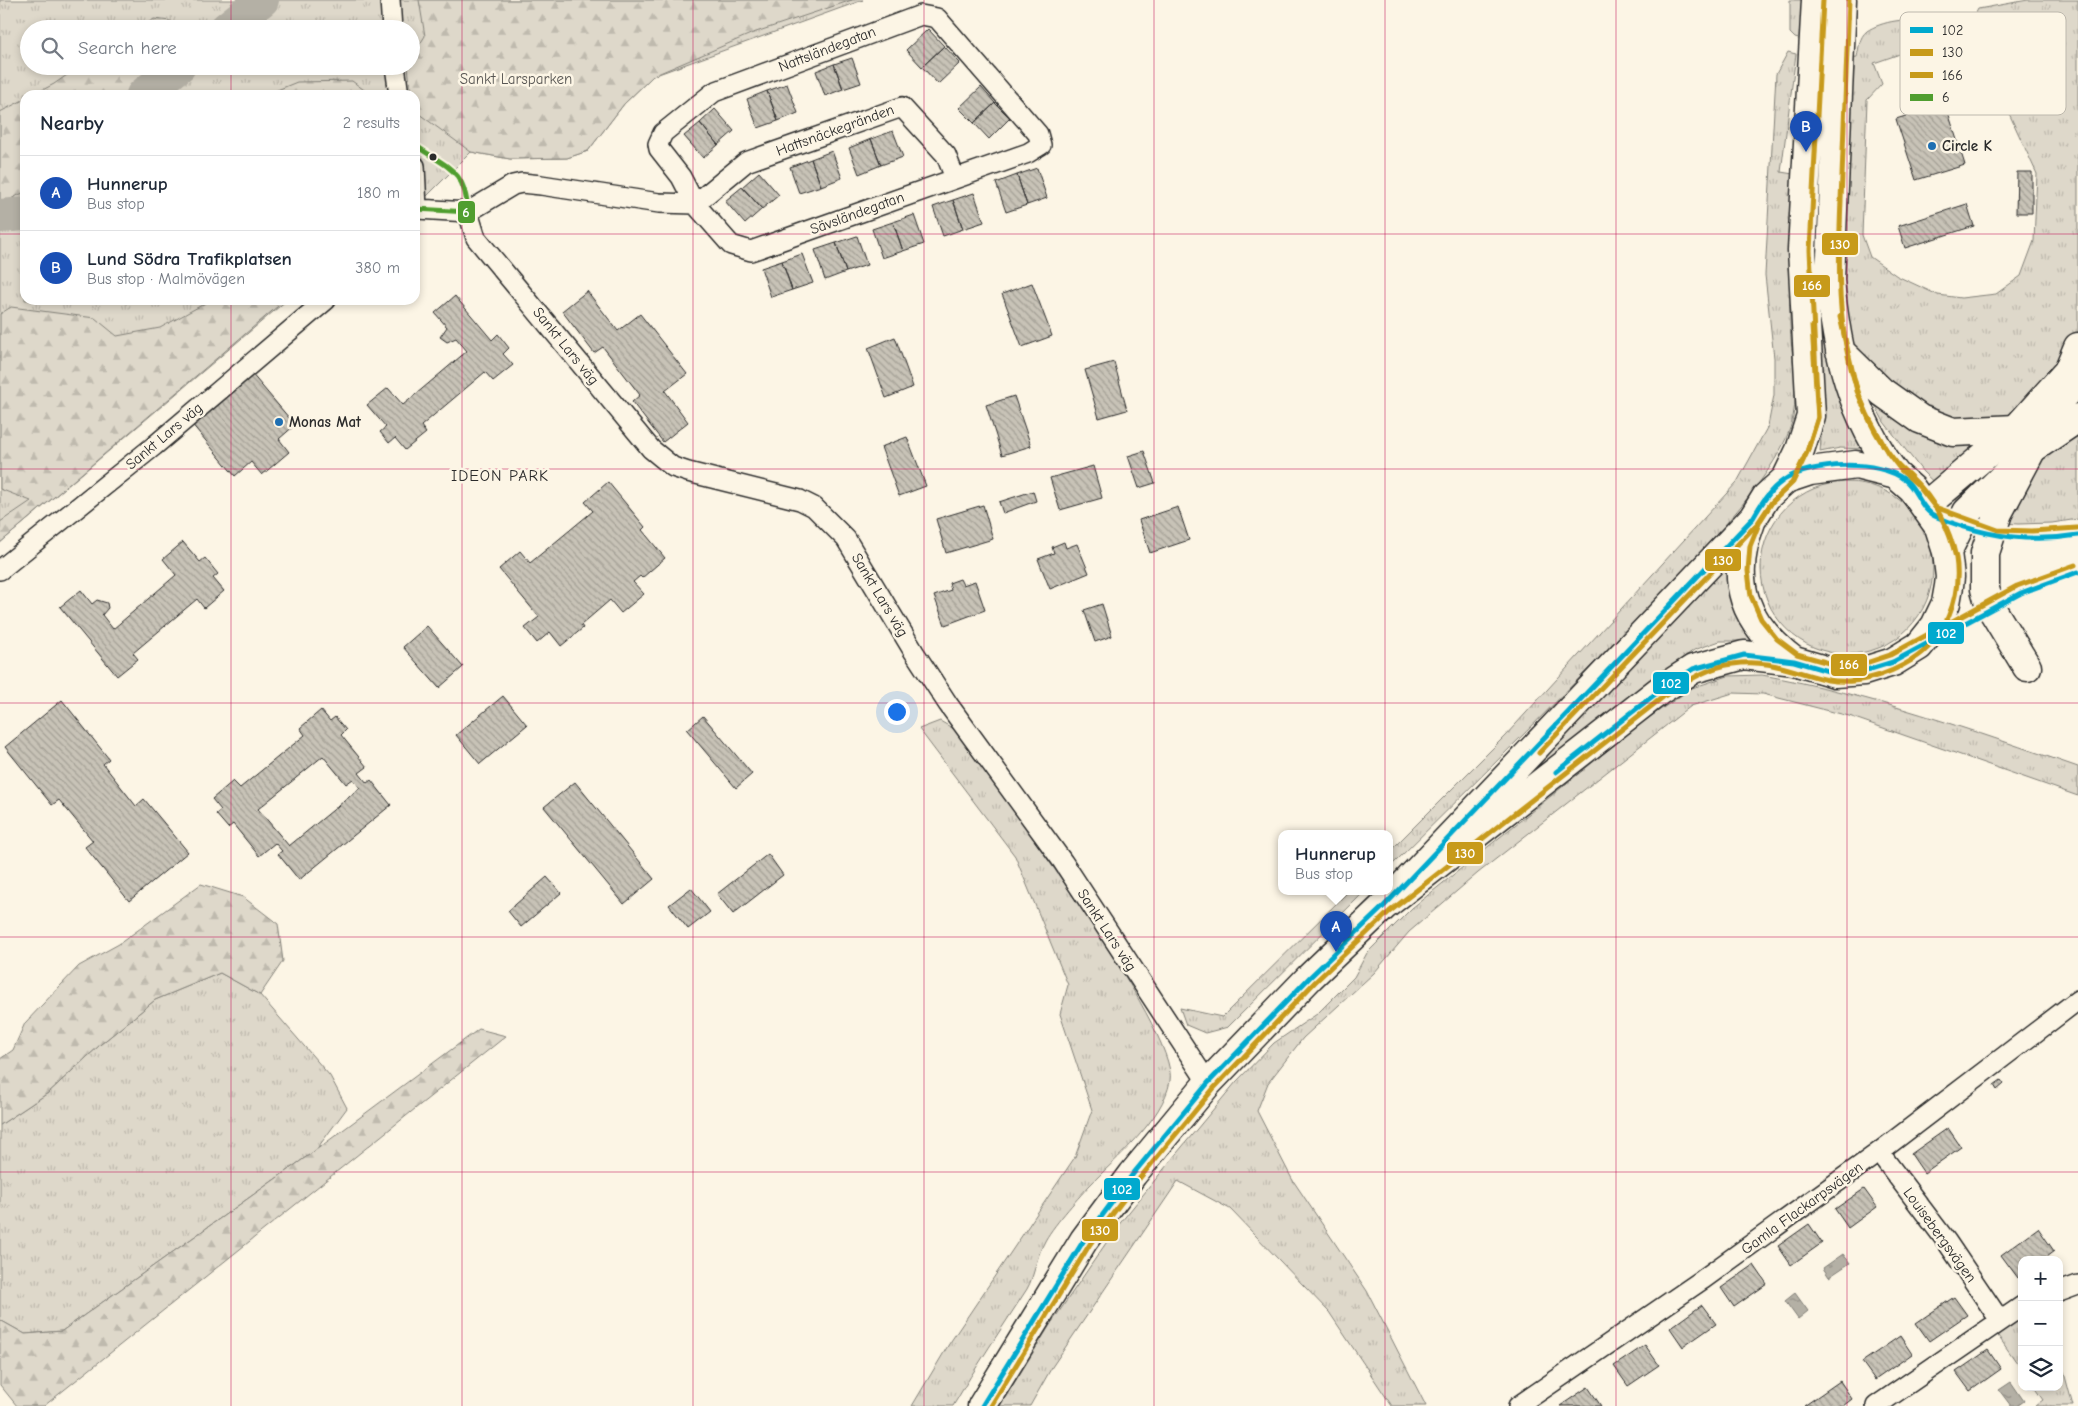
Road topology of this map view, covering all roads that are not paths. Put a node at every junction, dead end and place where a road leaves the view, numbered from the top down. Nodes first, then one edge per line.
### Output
1 (390, 0) edge
2 (1816, 0) edge
3 (1842, 0) edge
4 (392, 20) edge
5 (396, 75) edge
6 (398, 90) edge
7 (1038, 134) joint
8 (955, 178) junction
9 (695, 204) junction
10 (420, 211) edge
11 (468, 212) junction
12 (320, 305) edge
13 (2078, 347) edge
14 (1840, 351) junction
15 (2078, 384) edge
16 (2078, 418) edge
17 (2024, 439) junction
18 (1896, 475) junction
19 (1786, 479) junction
20 (1925, 506) junction
21 (1753, 518) junction
22 (1947, 552) junction
23 (0, 570) edge
24 (1794, 661) junction
25 (2027, 667) dead end
26 (1384, 906) junction
27 (2078, 1000) edge
28 (1208, 1082) junction
29 (1879, 1152) junction
30 (2078, 1285) edge
31 (2063, 1291) edge
32 (2018, 1308) edge
33 (1999, 1319) junction
34 (982, 1406) edge
35 (1518, 1406) edge
36 (1876, 1406) edge

1 - 4 street
2 - 19 main road
3 - 14 main road
5 - 6 street
7 - 8 street, Sävsländegatan
7 - 9 street, Nattsländegatan
8 - 9 street, Sävsländegatan
8 - 9 street, Hattsnäckegränden
9 - 11 street
10 - 11 street
11 - 28 street, Sankt Lars väg
12 - 23 street, Sankt Lars väg
13 - 17 main road
14 - 17 main road
14 - 18 main road
15 - 17 main road
16 - 17 main road
17 - 20 main road
17 - 22 main road
17 - 25 main road
18 - 19 main road
18 - 20 main road
19 - 21 main road
20 - 22 main road
21 - 24 main road
21 - 26 main road
22 - 24 main road
24 - 26 main road
26 - 28 main road
27 - 29 street, Gamla Flackarpsvägen
28 - 34 main road
29 - 33 street, Louisebergsvägen
29 - 35 street, Gamla Flackarpsvägen
30 - 31 street
32 - 33 street
33 - 36 street

